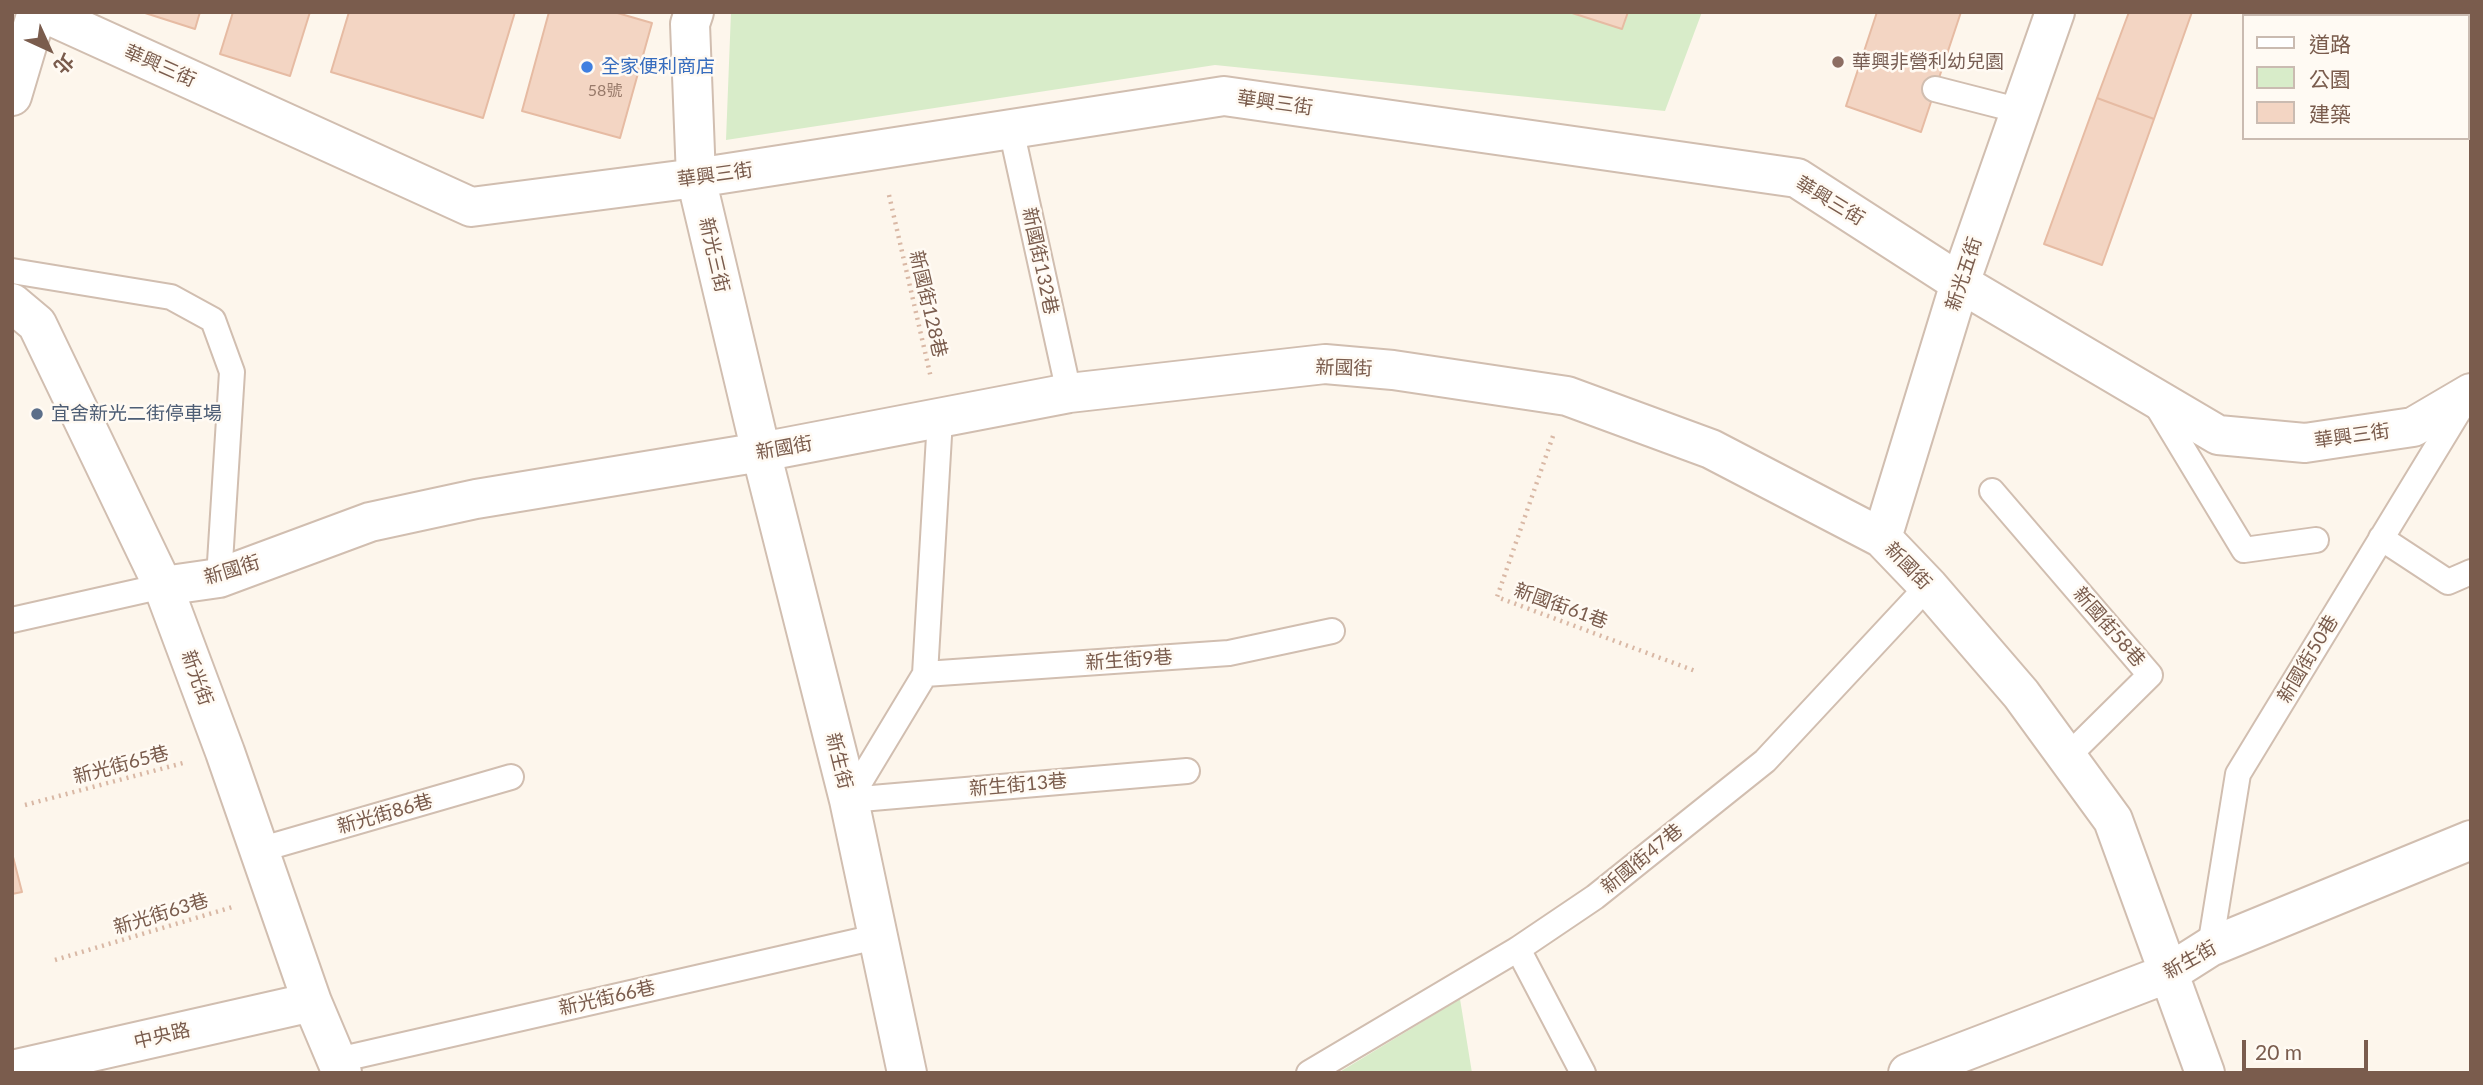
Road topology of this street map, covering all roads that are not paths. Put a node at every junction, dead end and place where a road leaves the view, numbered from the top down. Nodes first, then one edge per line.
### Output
1 (37, 12) edge
2 (42, 12) edge
3 (694, 12) edge
4 (2055, 12) edge
5 (1935, 89) dead end
6 (12, 96) edge
7 (2021, 111) junction
8 (1011, 129) junction
9 (696, 178) junction
10 (12, 271) edge
11 (1960, 283) junction
12 (12, 303) edge
13 (2470, 393) edge
14 (1069, 394) junction
15 (2152, 397) junction
16 (940, 419) junction
17 (761, 452) junction
18 (1992, 491) dead end
19 (1882, 538) junction
20 (2381, 538) junction
21 (2316, 541) dead end
22 (2471, 572) edge
23 (219, 578) junction
24 (163, 586) junction
25 (1928, 586) junction
26 (12, 620) edge
27 (1332, 631) dead end
28 (925, 674) junction
29 (2067, 757) junction
30 (1187, 771) dead end
31 (512, 777) dead end
32 (849, 800) junction
33 (2471, 840) edge
34 (259, 850) junction
35 (876, 937) junction
36 (2210, 947) junction
37 (1518, 949) junction
38 (2169, 973) junction
39 (312, 1002) junction
40 (340, 1066) edge
41 (12, 1070) edge
42 (907, 1073) edge
43 (1309, 1073) edge
44 (1583, 1073) edge
45 (1908, 1073) edge
46 (2205, 1073) edge

1 - 6 street
2 - 9 street, 華興三街
3 - 9 street, 新光三街
4 - 7 street, 新光五街
5 - 7 lane
7 - 11 street, 新光五街
8 - 9 street, 華興三街
8 - 11 street, 華興三街
8 - 14 lane, 新國街132巷
9 - 17 street, 新光三街
10 - 23 lane
11 - 15 street, 華興三街
11 - 19 street, 新光五街
12 - 24 street, 新光街
13 - 15 street, 華興三街
13 - 20 lane, 新國街50巷
14 - 16 street, 新國街
14 - 19 street, 新國街
15 - 21 lane
16 - 17 street, 新國街
16 - 28 lane
17 - 23 street, 新國街
17 - 32 street, 新生街
18 - 29 lane, 新國街58巷
19 - 25 street, 新國街
20 - 22 lane
20 - 36 lane, 新國街50巷
23 - 24 street, 新國街
24 - 26 lane
24 - 34 street, 新光街
25 - 29 street, 新國街
25 - 37 lane, 新國街47巷
27 - 28 lane, 新生街9巷
28 - 32 lane
29 - 38 street, 新國街
30 - 32 lane, 新生街13巷
31 - 34 lane, 新光街86巷
32 - 35 street, 新生街
33 - 36 street, 新生街
34 - 39 street, 新光街
35 - 40 lane, 新光街66巷
35 - 42 street, 新生街
36 - 38 street, 新生街
37 - 43 lane, 新國街47巷
37 - 44 lane
38 - 45 street, 新生街
38 - 46 street, 新國街
39 - 40 street, 新光街
39 - 41 street, 中央路

